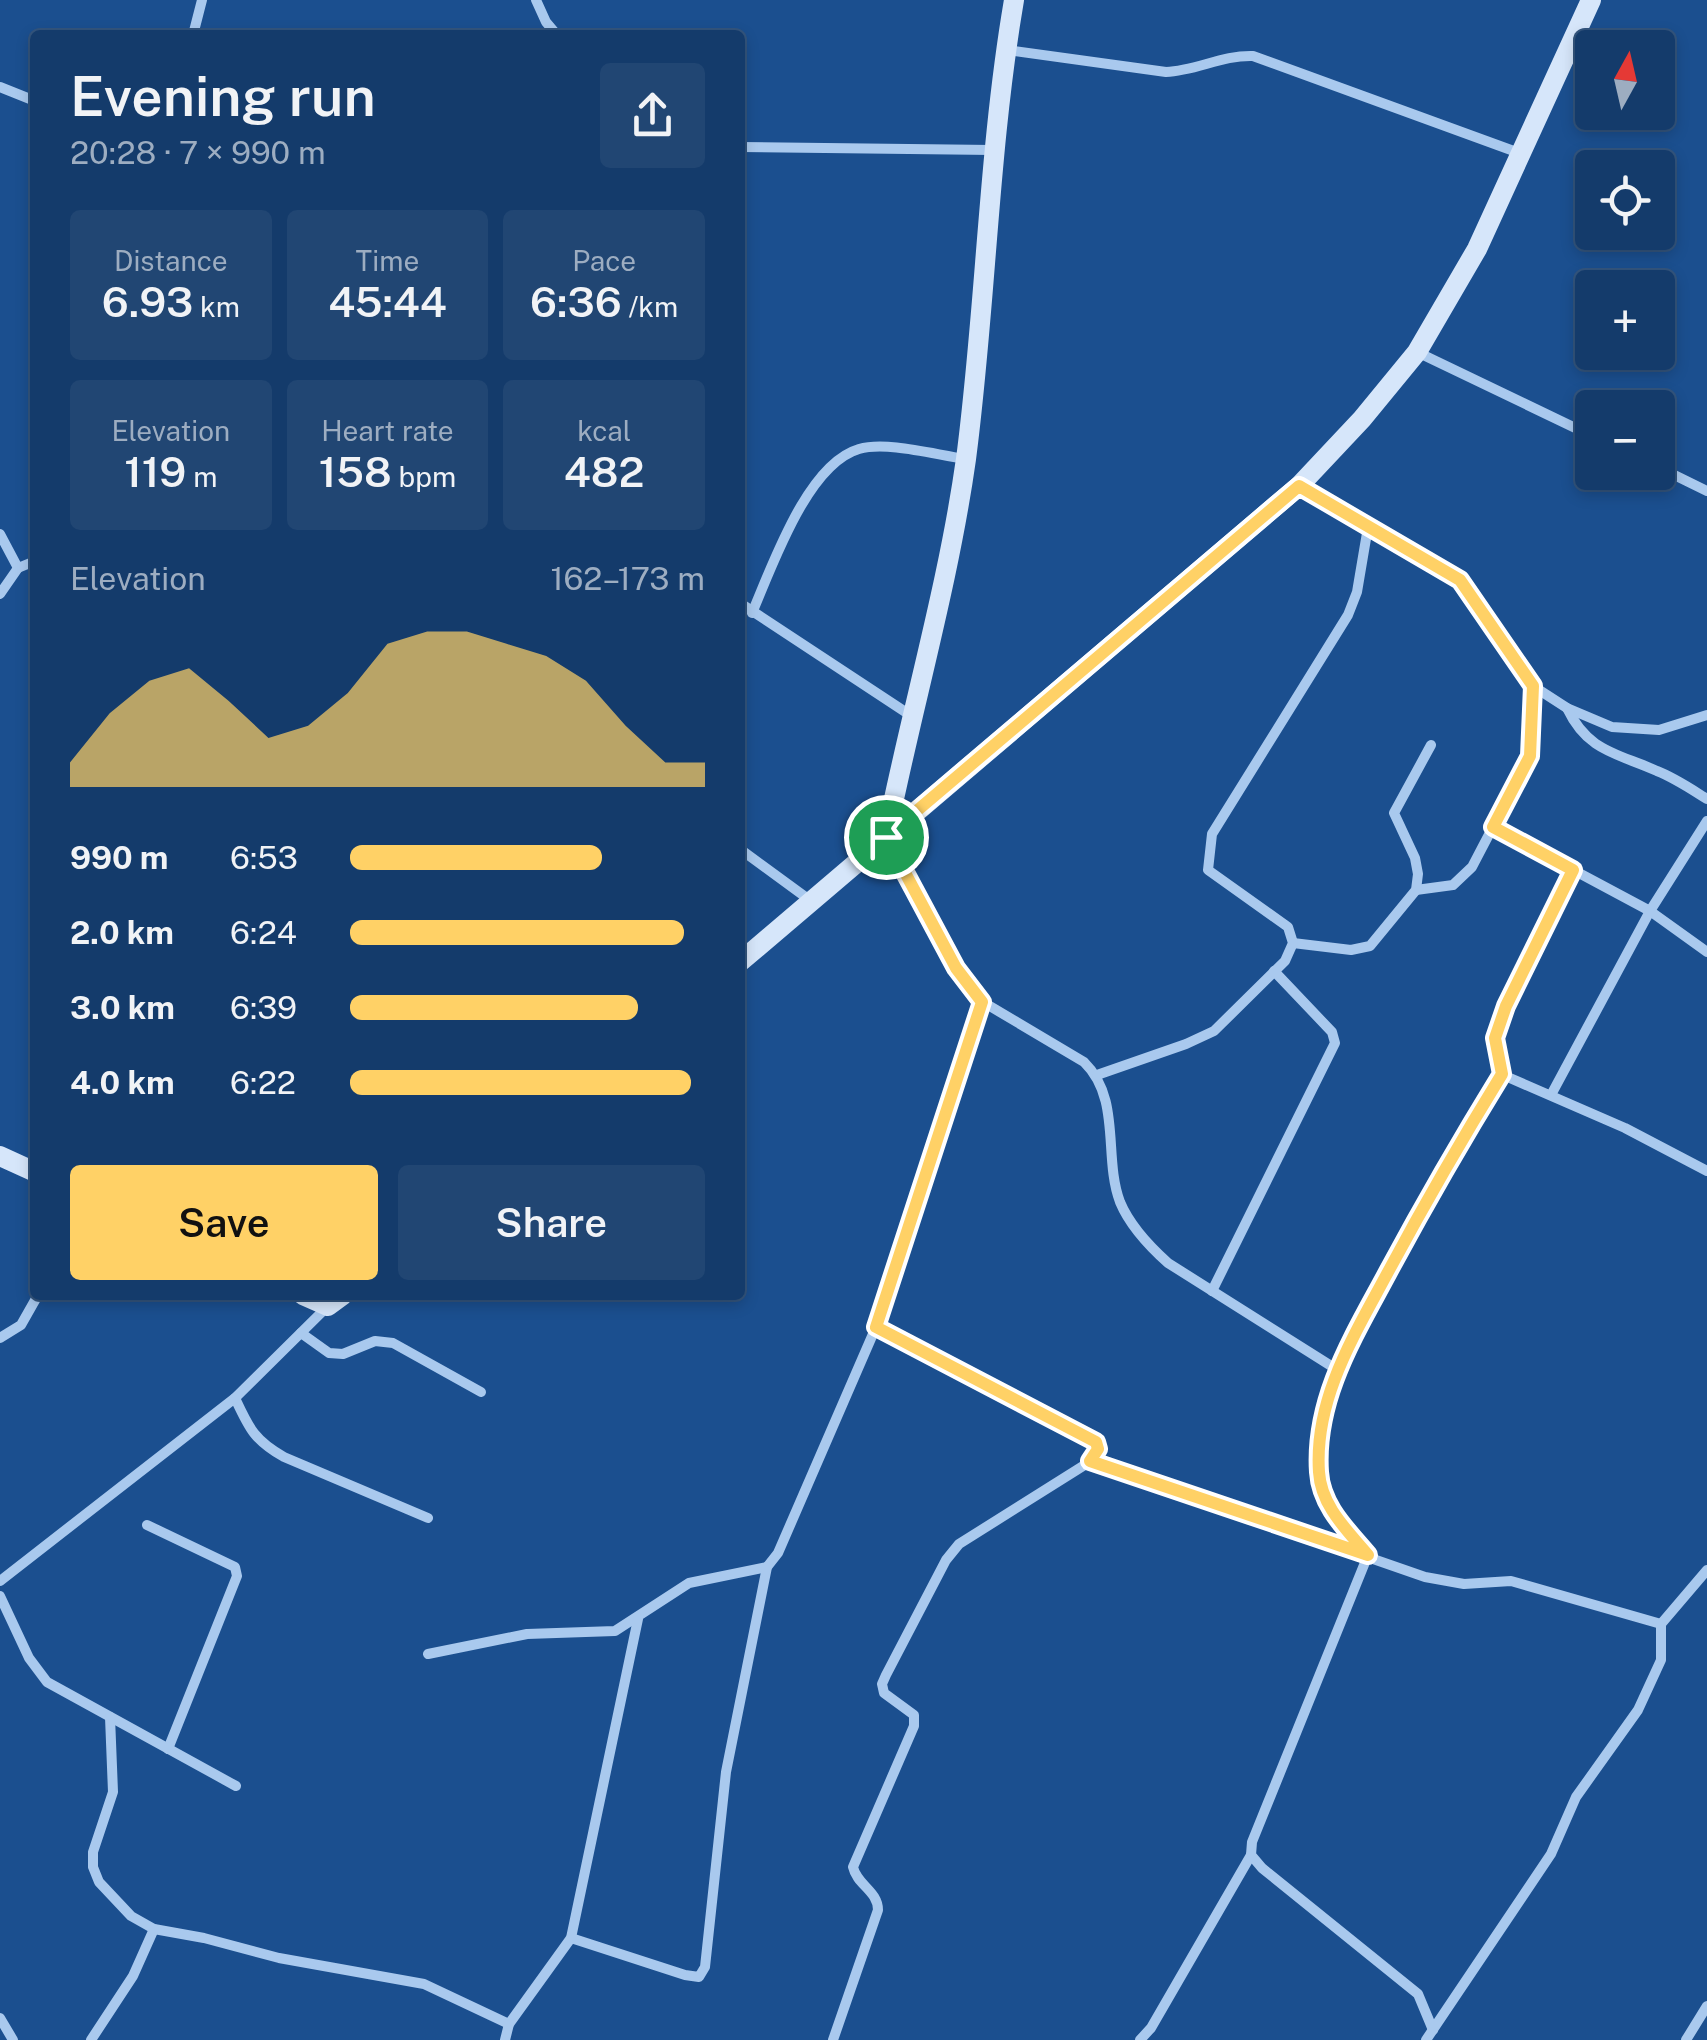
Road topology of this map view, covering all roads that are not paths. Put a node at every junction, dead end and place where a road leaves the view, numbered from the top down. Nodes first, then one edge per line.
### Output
1 (202, 0) edge
2 (536, 0) edge
3 (1014, 0) edge
4 (1591, 0) edge
5 (193, 30) edge
6 (553, 30) edge
7 (1006, 50) junction
8 (0, 87) edge
9 (30, 99) edge
10 (745, 146) edge
11 (993, 150) junction
12 (1522, 154) junction
13 (1417, 352) junction
14 (1575, 428) edge
15 (966, 459) junction
16 (1675, 475) edge
17 (1299, 486) junction
18 (1707, 491) edge
19 (1368, 527) junction
20 (0, 534) edge
21 (30, 562) edge
22 (18, 568) junction
23 (0, 594) edge
24 (745, 607) edge
25 (752, 612) junction
26 (1533, 686) junction
27 (1567, 708) junction
28 (1707, 714) edge
29 (910, 715) junction
30 (1431, 745) dead end
31 (1707, 799) edge
32 (1707, 820) edge
33 (1493, 827) junction
34 (886, 837) junction
35 (745, 853) edge
36 (1573, 870) junction
37 (1416, 890) junction
38 (811, 901) junction
39 (1650, 911) junction
40 (1293, 943) junction
41 (1707, 952) edge
42 (745, 958) edge
43 (1274, 972) junction
44 (982, 1002) junction
45 (1502, 1074) junction
46 (1097, 1075) junction
47 (1550, 1096) junction
48 (0, 1156) edge
49 (30, 1170) edge
50 (1707, 1172) edge
51 (1212, 1291) junction
52 (35, 1300) edge
53 (336, 1301) edge
54 (876, 1327) junction
55 (301, 1333) junction
56 (0, 1338) edge
57 (1336, 1369) junction
58 (481, 1392) dead end
59 (235, 1398) junction
60 (1090, 1461) junction
61 (428, 1518) dead end
62 (147, 1525) dead end
63 (1368, 1555) junction
64 (767, 1567) junction
65 (1707, 1570) edge
66 (0, 1581) edge
67 (0, 1596) edge
68 (638, 1619) junction
69 (1662, 1624) junction
70 (428, 1654) dead end
71 (110, 1717) junction
72 (168, 1749) junction
73 (236, 1786) dead end
74 (1251, 1855) junction
75 (154, 1929) junction
76 (570, 1938) junction
77 (1707, 2006) edge
78 (0, 2018) edge
79 (509, 2024) junction
80 (1430, 2035) edge
81 (13, 2040) edge
82 (91, 2040) edge
83 (506, 2040) edge
84 (833, 2040) edge
85 (1140, 2040) edge
86 (1686, 2040) edge

1 - 5 street
2 - 6 street
3 - 7 street
4 - 12 street
7 - 11 street
7 - 12 street
8 - 9 street
10 - 11 street
11 - 15 street
12 - 13 street
13 - 14 street
13 - 17 street
15 - 25 street
15 - 29 street
16 - 18 street
17 - 19 street
17 - 34 street
19 - 26 street
19 - 40 street
20 - 22 street
21 - 22 street
22 - 23 street
24 - 25 street
25 - 29 street
26 - 27 street
26 - 33 street
27 - 28 street
27 - 31 street
29 - 34 street
30 - 37 street
32 - 39 street
33 - 36 street
33 - 37 street
34 - 38 street
34 - 44 street
35 - 38 street
36 - 39 street
36 - 45 street
37 - 40 street
38 - 42 street
39 - 41 street
39 - 47 street
40 - 43 street
43 - 46 street
43 - 51 street
44 - 46 street
44 - 54 street
45 - 47 street
45 - 57 street
46 - 51 street
47 - 50 street
48 - 49 street
51 - 57 street
52 - 56 street
53 - 55 street
54 - 60 street
54 - 64 street
55 - 58 street
55 - 59 street
57 - 63 street
59 - 61 street
59 - 66 street
60 - 63 street
60 - 84 street
62 - 72 street
63 - 69 street
63 - 74 street
64 - 68 street
64 - 76 street
65 - 69 street
67 - 71 street
68 - 70 street
68 - 76 street
69 - 80 street
71 - 72 street
71 - 75 street
72 - 73 street
74 - 80 street
74 - 85 street
75 - 79 street
75 - 82 street
76 - 79 street
77 - 86 street
78 - 81 street
79 - 83 street

